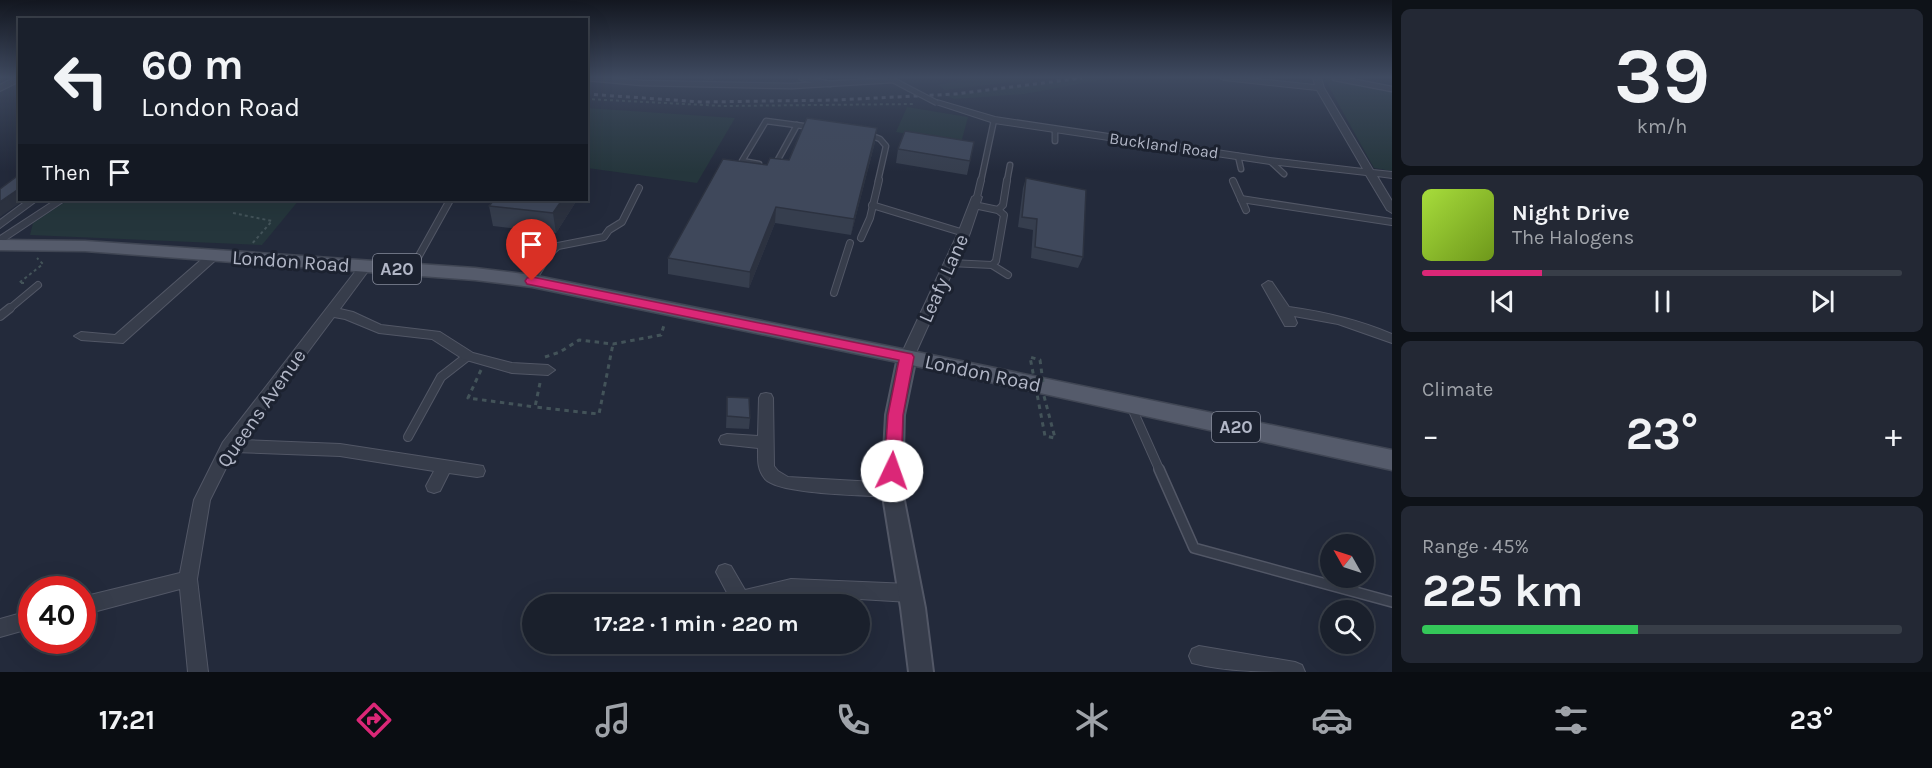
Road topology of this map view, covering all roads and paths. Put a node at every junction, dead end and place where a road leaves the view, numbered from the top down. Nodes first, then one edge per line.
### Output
1 (959, 109) edge
2 (1334, 109) edge
3 (994, 120) junction
4 (797, 125) junction
5 (820, 128) edge
6 (863, 134) edge
7 (1238, 156) junction
8 (1270, 161) junction
9 (1010, 165) dead end
10 (1241, 169) dead end
11 (1370, 172) junction
12 (1284, 174) dead end
13 (1392, 175) edge
14 (1233, 181) dead end
15 (639, 188) dead end
16 (1241, 200) junction
17 (32, 201) edge
18 (60, 201) edge
19 (449, 201) edge
20 (975, 201) junction
21 (872, 205) junction
22 (998, 210) junction
23 (1246, 210) dead end
24 (1392, 210) edge
25 (233, 213) dead end
26 (1392, 222) edge
27 (0, 225) edge
28 (964, 233) junction
29 (861, 238) dead end
30 (256, 240) dead end
31 (0, 243) edge
32 (850, 243) dead end
33 (51, 245) junction
34 (214, 255) junction
35 (950, 263) junction
36 (992, 265) junction
37 (365, 267) junction
38 (411, 270) junction
39 (1008, 275) dead end
40 (532, 281) junction
41 (38, 285) joint
42 (1269, 285) dead end
43 (834, 293) dead end
44 (670, 309) junction
45 (330, 312) junction
46 (0, 316) edge
47 (81, 336) dead end
48 (1392, 339) edge
49 (613, 344) junction
50 (468, 356) junction
51 (907, 357) junction
52 (485, 361) junction
53 (545, 364) joint
54 (1042, 382) dead end
55 (538, 389) dead end
56 (1044, 396) dead end
57 (766, 398) dead end
58 (1131, 405) junction
59 (535, 407) junction
60 (408, 437) dead end
61 (727, 440) dead end
62 (766, 443) junction
63 (228, 446) junction
64 (1392, 460) edge
65 (444, 466) junction
66 (477, 471) dead end
67 (434, 486) dead end
68 (892, 490) junction
69 (725, 572) dead end
70 (188, 579) junction
71 (910, 593) junction
72 (737, 594) edge
73 (768, 594) edge
74 (96, 602) edge
75 (1392, 602) edge
76 (18, 623) edge
77 (0, 628) edge
78 (1199, 656) dead end
79 (198, 672) edge
80 (921, 672) edge
81 (1295, 672) edge

1 - 3 street, Buckland Road
2 - 11 street
3 - 7 street, Buckland Road
3 - 20 lane
4 - 4 lane
4 - 5 lane
6 - 21 lane
7 - 8 street, Buckland Road
7 - 10 lane
8 - 11 street, Buckland Road
8 - 12 lane
9 - 22 lane
11 - 13 street, Buckland Road
11 - 24 street
14 - 16 lane
15 - 40 lane
16 - 23 lane
16 - 26 lane
17 - 27 street
18 - 31 street
19 - 38 lane
20 - 22 lane
20 - 28 street, Leafy Lane
21 - 28 lane
21 - 29 lane
22 - 36 lane
25 - 30 path
28 - 35 street, Leafy Lane
31 - 33 main road, London Road / A20
32 - 43 lane
33 - 34 main road, London Road / A20
33 - 41 path
34 - 37 main road, London Road / A20
34 - 47 street
35 - 36 lane
35 - 51 street, Leafy Lane
36 - 39 lane
37 - 38 main road, London Road / A20
37 - 45 street, Queens Avenue
38 - 40 main road, London Road / A20
40 - 44 main road, London Road / A20
41 - 46 lane
42 - 48 street
44 - 49 path
44 - 51 main road, London Road / A20
45 - 50 street
45 - 63 street, Queens Avenue
49 - 53 path
49 - 59 path
50 - 52 street
50 - 60 lane
51 - 58 main road, London Road / A20
51 - 68 street
52 - 53 street
52 - 59 path
54 - 56 path, bridge
55 - 59 path
57 - 62 street
58 - 64 main road, London Road / A20
58 - 75 lane
61 - 62 street
62 - 68 street
63 - 65 street
63 - 70 street, Queens Avenue
65 - 66 street
65 - 67 street
68 - 71 street
69 - 72 street
70 - 74 street
70 - 79 street, Queens Avenue
71 - 73 street
71 - 80 street
76 - 77 street
78 - 81 street

